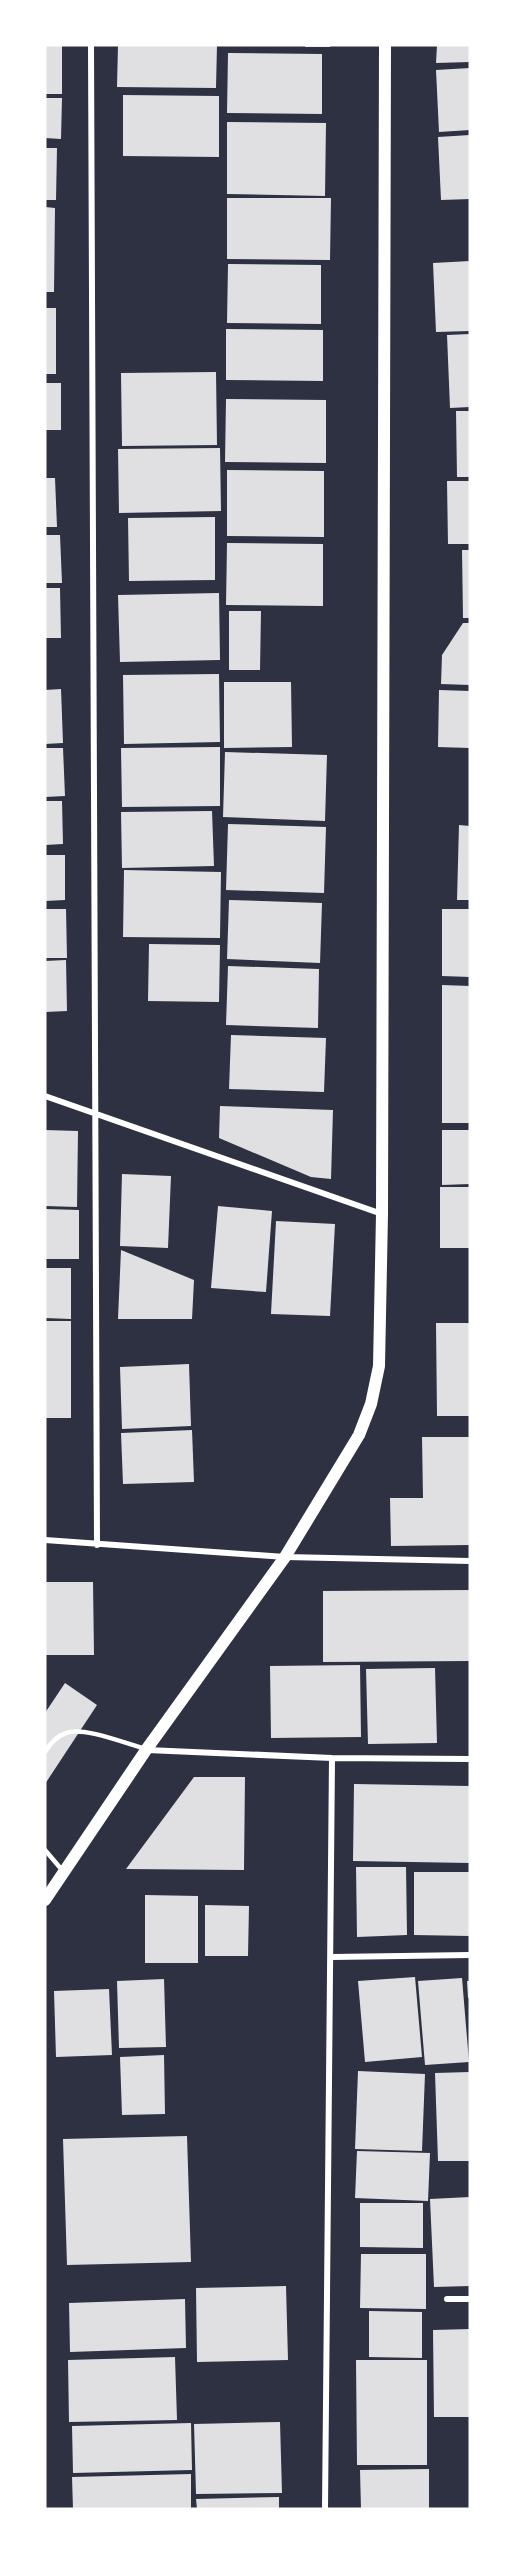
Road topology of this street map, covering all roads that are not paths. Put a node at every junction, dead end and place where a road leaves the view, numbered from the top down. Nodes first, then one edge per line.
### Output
1 (91, 45) edge
2 (385, 45) edge
3 (45, 1096) edge
4 (95, 1114) junction
5 (382, 1214) junction
6 (45, 1540) edge
7 (97, 1545) junction
8 (285, 1557) junction
9 (470, 1561) edge
10 (146, 1750) junction
11 (45, 1752) edge
12 (332, 1758) junction
13 (470, 1759) edge
14 (45, 1850) edge
15 (64, 1872) junction
16 (45, 1900) edge
17 (470, 1955) edge
18 (332, 1957) junction
19 (447, 2299) dead end
20 (470, 2299) edge
21 (326, 2509) edge

1 - 4 street
2 - 5 main road
3 - 4 street
4 - 5 street
4 - 7 street
5 - 8 main road
6 - 7 street
7 - 8 street
8 - 9 street
8 - 10 main road
10 - 11 lane
10 - 12 street
10 - 15 main road
12 - 13 street
12 - 18 street
14 - 15 lane
15 - 16 main road
17 - 18 street
18 - 21 street
19 - 20 street

